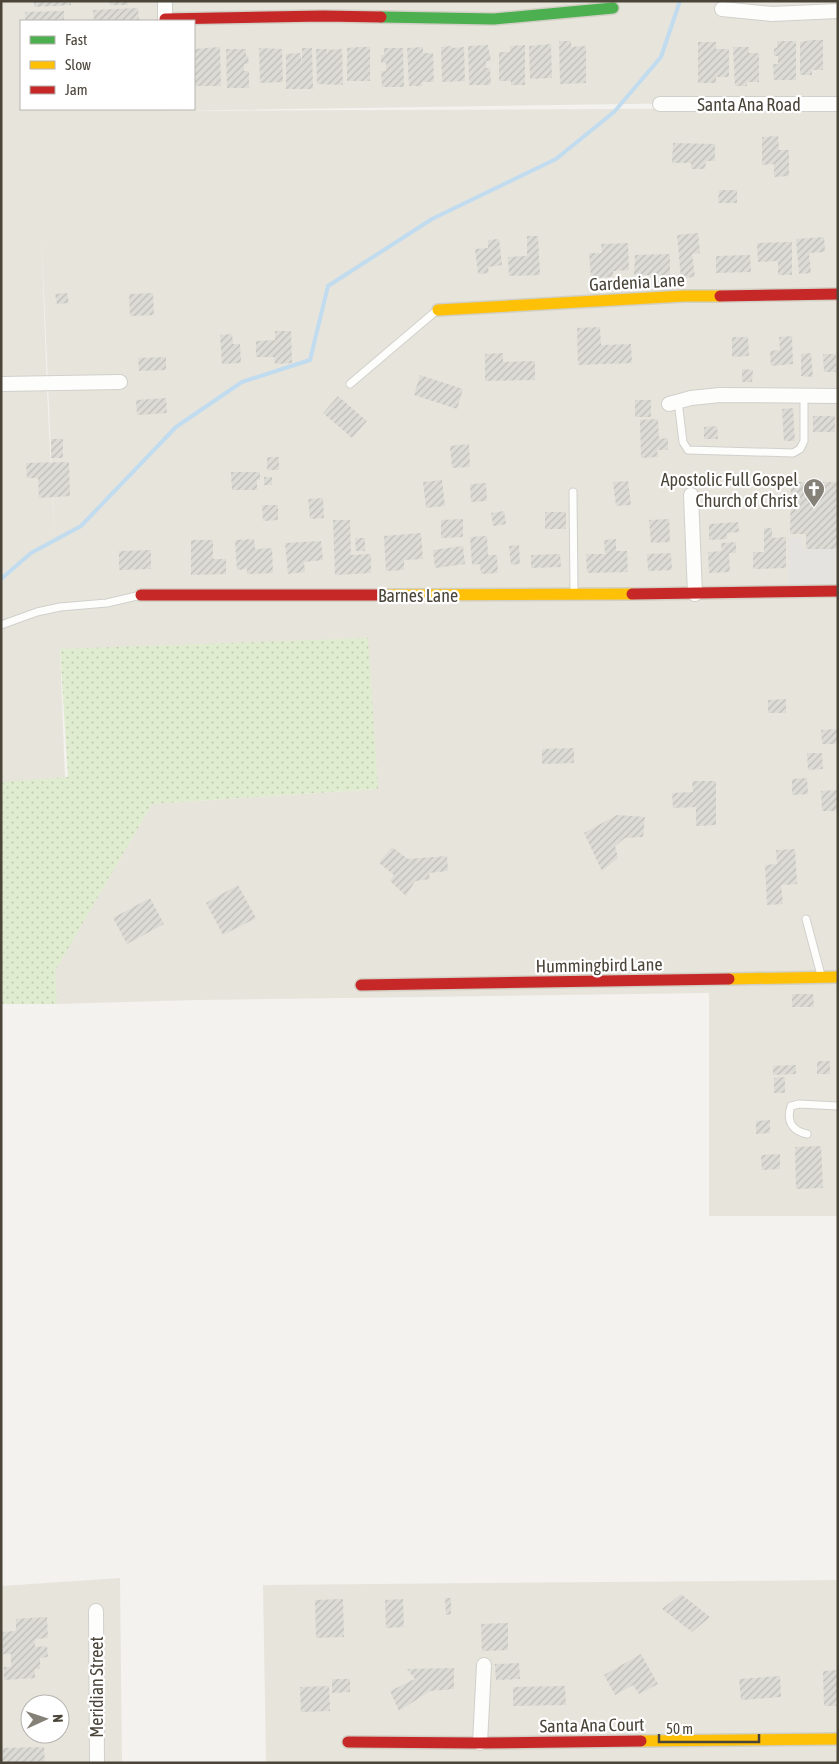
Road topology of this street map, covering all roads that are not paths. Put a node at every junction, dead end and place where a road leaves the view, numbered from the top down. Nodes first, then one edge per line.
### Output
1 (165, 1) edge
2 (323, 1) edge
3 (822, 6) edge
4 (613, 8) dead end
5 (722, 10) dead end
6 (838, 11) edge
7 (323, 16) junction
8 (165, 20) edge
9 (660, 104) dead end
10 (838, 104) edge
11 (838, 294) edge
12 (438, 310) joint
13 (120, 382) dead end
14 (1, 384) edge
15 (350, 384) dead end
16 (804, 396) junction
17 (838, 396) edge
18 (673, 403) joint
19 (572, 492) dead end
20 (690, 495) dead end
21 (838, 591) edge
22 (574, 594) junction
23 (696, 594) junction
24 (141, 595) joint
25 (1, 626) edge
26 (806, 919) dead end
27 (822, 978) junction
28 (838, 978) edge
29 (361, 985) dead end
30 (838, 1106) edge
31 (807, 1134) dead end
32 (96, 1611) dead end
33 (484, 1665) dead end
34 (838, 1739) edge
35 (348, 1742) dead end
36 (480, 1744) junction
37 (97, 1763) edge

1 - 8 street
2 - 7 street
3 - 5 street
3 - 6 street
4 - 7 street
7 - 8 street
9 - 10 street, Santa Ana Road
11 - 12 street, Gardenia Lane
12 - 15 lane
13 - 14 street
16 - 17 street
16 - 18 street
16 - 18 lane
19 - 22 lane
20 - 23 street
21 - 23 street, Barnes Lane
22 - 23 street, Barnes Lane
22 - 24 street, Barnes Lane
24 - 25 lane
26 - 27 lane
27 - 28 street, Hummingbird Lane
27 - 29 street, Hummingbird Lane
30 - 31 lane
32 - 37 street, Meridian Street
33 - 36 street
34 - 36 street, Santa Ana Court
35 - 36 street, Santa Ana Court

